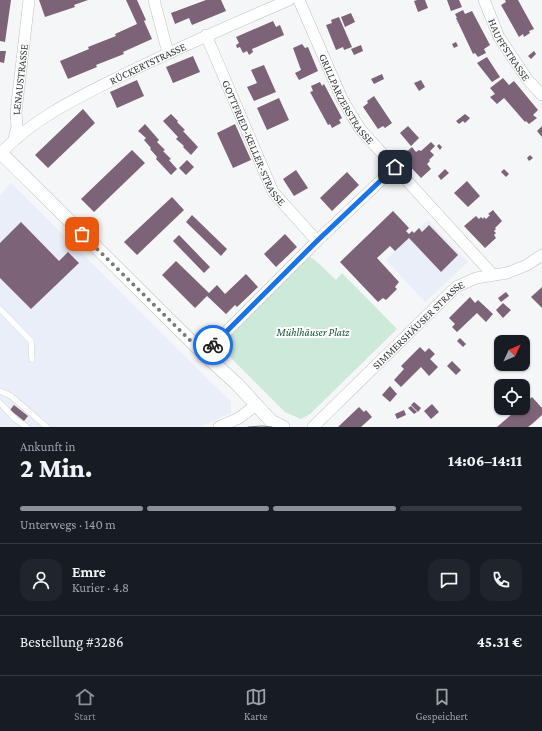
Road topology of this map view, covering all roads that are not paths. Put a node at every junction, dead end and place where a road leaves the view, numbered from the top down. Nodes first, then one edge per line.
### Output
1 (29, 0) edge
2 (154, 0) edge
3 (297, 0) edge
4 (484, 0) edge
5 (206, 35) junction
6 (168, 53) junction
7 (542, 95) edge
8 (14, 139) junction
9 (0, 153) edge
10 (395, 167) junction
11 (317, 241) junction
12 (542, 255) edge
13 (493, 274) junction
14 (0, 309) edge
15 (204, 354) junction
16 (32, 359) dead end
17 (0, 391) edge
18 (0, 403) edge
19 (256, 405) junction
20 (272, 424) edge
21 (27, 427) edge
22 (47, 427) edge
23 (219, 427) edge
24 (283, 427) edge
25 (313, 427) edge

1 - 8 street, LENAUSTRASSE
2 - 6 street
3 - 5 street, RÜCKERTSTRASSE
3 - 10 street, GRILLPARZERSTRASSE
4 - 7 street, HAUFFSTRASSE
5 - 6 street, RÜCKERTSTRASSE
5 - 11 street, GOTTFRIED-KELLER-STRASSE
6 - 8 street, RÜCKERTSTRASSE
8 - 9 street
9 - 15 street
10 - 11 street
10 - 13 street, GRILLPARZERSTRASSE
11 - 15 street
12 - 13 street, SIMMERSHÄUSER STRASSE
13 - 25 street, SIMMERSHÄUSER STRASSE
14 - 16 lane
15 - 19 street
17 - 22 lane
18 - 21 lane
19 - 20 street
19 - 23 street
20 - 24 street

